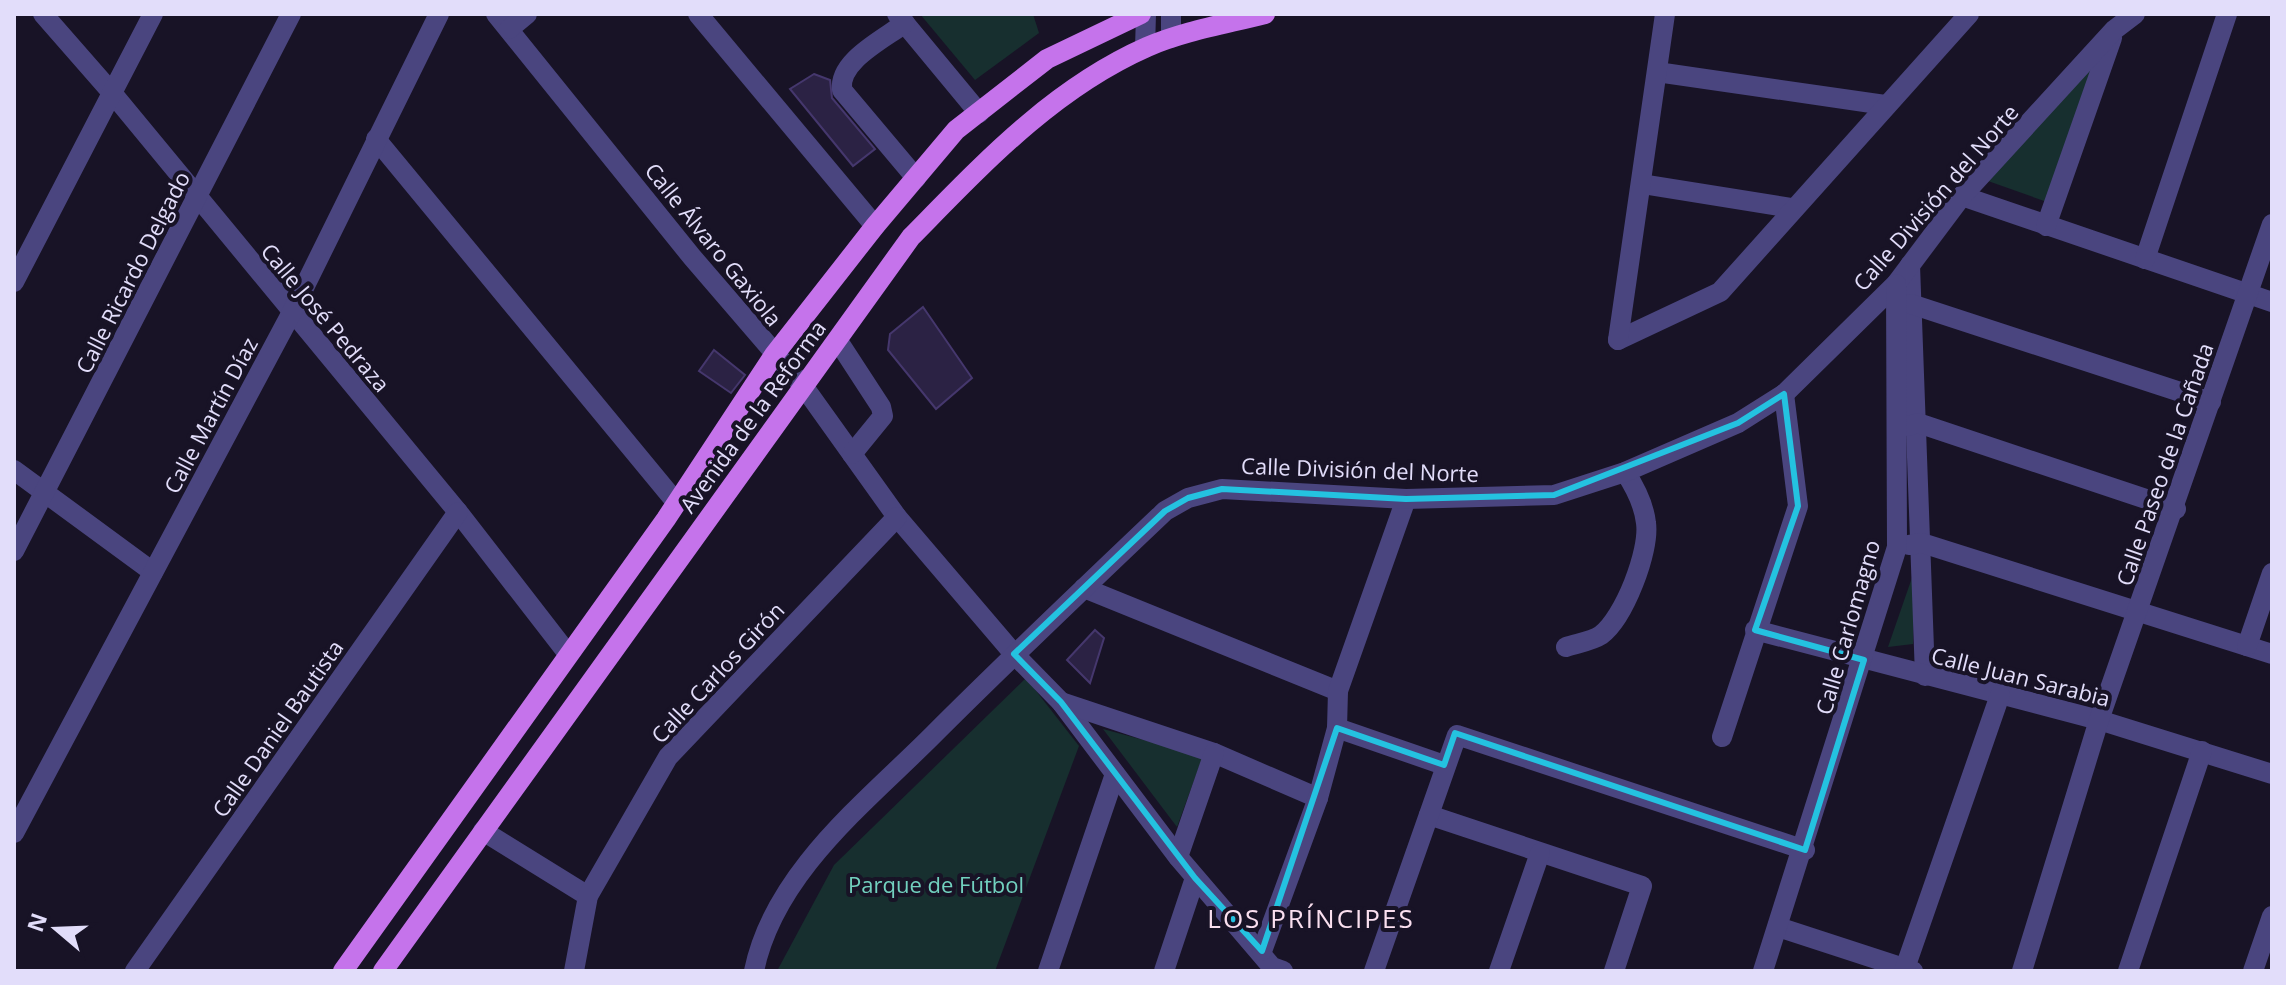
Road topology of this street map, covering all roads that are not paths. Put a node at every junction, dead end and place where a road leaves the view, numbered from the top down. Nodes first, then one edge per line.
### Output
1 (43, 14) edge
2 (153, 14) edge
3 (291, 14) edge
4 (439, 14) edge
5 (527, 14) edge
6 (698, 14) edge
7 (1143, 14) edge
8 (1171, 14) edge
9 (1265, 14) edge
10 (1665, 14) edge
11 (1969, 14) edge
12 (2135, 14) edge
13 (2227, 14) edge
14 (901, 19) edge
15 (502, 21) edge
16 (2114, 30) junction
17 (1171, 38) junction
18 (1145, 48) junction
19 (1657, 72) junction
20 (113, 94) junction
21 (1885, 105) junction
22 (979, 113) junction
23 (376, 139) junction
24 (916, 178) junction
25 (1642, 184) junction
26 (1962, 196) junction
27 (197, 197) junction
28 (1792, 208) junction
29 (2272, 224) edge
30 (875, 226) junction
31 (2046, 226) junction
32 (2145, 259) junction
33 (1910, 265) junction
34 (14, 282) edge
35 (1896, 284) junction
36 (2248, 295) junction
37 (2272, 302) edge
38 (1911, 304) junction
39 (291, 314) junction
40 (838, 341) junction
41 (774, 355) junction
42 (804, 387) junction
43 (1784, 394) junction
44 (2211, 402) junction
45 (1918, 423) junction
46 (1897, 429) junction
47 (852, 454) junction
48 (14, 470) edge
49 (1625, 472) junction
50 (45, 493) junction
51 (1406, 499) junction
52 (675, 501) junction
53 (2176, 509) junction
54 (458, 512) junction
55 (897, 517) junction
56 (1922, 543) junction
57 (1897, 547) junction
58 (14, 551) edge
59 (153, 572) junction
60 (2272, 573) edge
61 (1084, 588) junction
62 (2138, 612) junction
63 (1755, 630) junction
64 (2247, 646) junction
65 (1566, 647) dead end
66 (568, 654) junction
67 (1014, 654) junction
68 (2272, 654) edge
69 (1864, 660) junction
70 (1925, 676) junction
71 (1338, 691) junction
72 (2000, 695) junction
73 (1061, 702) junction
74 (2099, 720) junction
75 (1337, 728) junction
76 (1722, 737) dead end
77 (2202, 751) junction
78 (1214, 753) junction
79 (1444, 765) junction
80 (1115, 774) junction
81 (2272, 774) edge
82 (1318, 798) junction
83 (1429, 815) junction
84 (483, 831) junction
85 (14, 833) edge
86 (1805, 850) junction
87 (1540, 853) junction
88 (1178, 857) junction
89 (1195, 878) junction
90 (588, 896) junction
91 (2272, 916) edge
92 (1778, 927) junction
93 (1273, 965) edge
94 (1907, 970) edge
95 (135, 971) edge
96 (343, 971) edge
97 (383, 971) edge
98 (574, 971) edge
99 (754, 971) edge
100 (1048, 971) edge
101 (1164, 971) edge
102 (1374, 971) edge
103 (1499, 971) edge
104 (1614, 971) edge
105 (1763, 971) edge
106 (2022, 971) edge
107 (2128, 971) edge
108 (2253, 971) edge

1 - 20 street, Calle José Pedraza
2 - 20 street
3 - 27 street, Calle Ricardo Delgado
4 - 23 street, Calle Martín Díaz
5 - 15 street
6 - 30 street
7 - 18 street
7 - 22 main road, Avenida de la Reforma
8 - 17 street
9 - 17 main road, Avenida de la Reforma
10 - 19 street
11 - 21 street
12 - 16 street, Calle División del Norte
13 - 32 street
14 - 22 street
14 - 24 street
15 - 41 street, Calle Álvaro Gaxiola
16 - 26 street, Calle División del Norte
16 - 31 street
17 - 18 main road, Avenida de la Reforma
18 - 40 main road, Avenida de la Reforma
19 - 21 street
19 - 25 street
20 - 27 street, Calle José Pedraza
20 - 34 street
21 - 28 street
22 - 24 main road, Avenida de la Reforma
23 - 39 street, Calle Martín Díaz
23 - 52 street
24 - 30 main road, Avenida de la Reforma
25 - 28 street
25 - 28 street
26 - 31 street
26 - 33 street, Calle División del Norte
27 - 39 street, Calle José Pedraza
27 - 50 street, Calle Ricardo Delgado
29 - 36 street, Calle Paseo de la Cañada
30 - 41 main road, Avenida de la Reforma
31 - 32 street
32 - 36 street
33 - 35 street, Calle División del Norte
33 - 38 street
35 - 43 street, Calle División del Norte
35 - 46 street, Calle Carlomagno
36 - 37 street
36 - 44 street, Calle Paseo de la Cañada
38 - 44 street
38 - 45 street
39 - 54 street, Calle José Pedraza
39 - 59 street, Calle Martín Díaz
40 - 42 main road, Avenida de la Reforma
40 - 47 street
41 - 42 street, Calle Álvaro Gaxiola
41 - 52 main road, Avenida de la Reforma
42 - 47 street, Calle Álvaro Gaxiola
42 - 84 main road, Avenida de la Reforma
43 - 49 street, Calle División del Norte
43 - 63 street
44 - 53 street, Calle Paseo de la Cañada
45 - 46 street
45 - 53 street
45 - 56 street
46 - 57 street, Calle Carlomagno
47 - 55 street, Calle Álvaro Gaxiola
48 - 50 street
49 - 51 street, Calle División del Norte
49 - 65 street
50 - 58 street, Calle Ricardo Delgado
50 - 59 street
51 - 61 street, Calle División del Norte
51 - 71 street
52 - 66 main road, Avenida de la Reforma
53 - 62 street, Calle Paseo de la Cañada
54 - 66 street, Calle José Pedraza
54 - 95 street, Calle Daniel Bautista
55 - 67 street, Calle Álvaro Gaxiola
55 - 90 street, Calle Carlos Girón
56 - 57 street
56 - 62 street
56 - 70 street
57 - 69 street, Calle Carlomagno
59 - 85 street, Calle Martín Díaz
60 - 64 street
61 - 67 street, Calle División del Norte
61 - 71 street
62 - 64 street
62 - 74 street, Calle Paseo de la Cañada
63 - 69 street, Calle Juan Sarabia
63 - 76 street
64 - 68 street
66 - 96 main road, Avenida de la Reforma
67 - 73 street, Calle Álvaro Gaxiola
67 - 99 street, Calle División del Norte
69 - 70 street, Calle Juan Sarabia
69 - 86 street, Calle Carlomagno
70 - 72 street, Calle Juan Sarabia
71 - 75 street
72 - 74 street, Calle Juan Sarabia
72 - 94 street
73 - 78 street
73 - 80 street, Calle Álvaro Gaxiola
74 - 77 street, Calle Juan Sarabia
74 - 106 street, Calle Paseo de la Cañada
75 - 79 street
75 - 82 street
77 - 81 street, Calle Juan Sarabia
77 - 107 street
78 - 82 street
78 - 88 street
79 - 83 street
79 - 86 street
80 - 88 street, Calle Álvaro Gaxiola
80 - 100 street
82 - 93 street
83 - 87 street
83 - 102 street
84 - 90 street
84 - 97 main road, Avenida de la Reforma
86 - 92 street, Calle Carlomagno
87 - 103 street
87 - 104 street
88 - 89 street, Calle Álvaro Gaxiola
89 - 93 street, Calle Álvaro Gaxiola
89 - 101 street
90 - 98 street, Calle Carlos Girón
91 - 108 street
92 - 94 street
92 - 105 street, Calle Carlomagno

